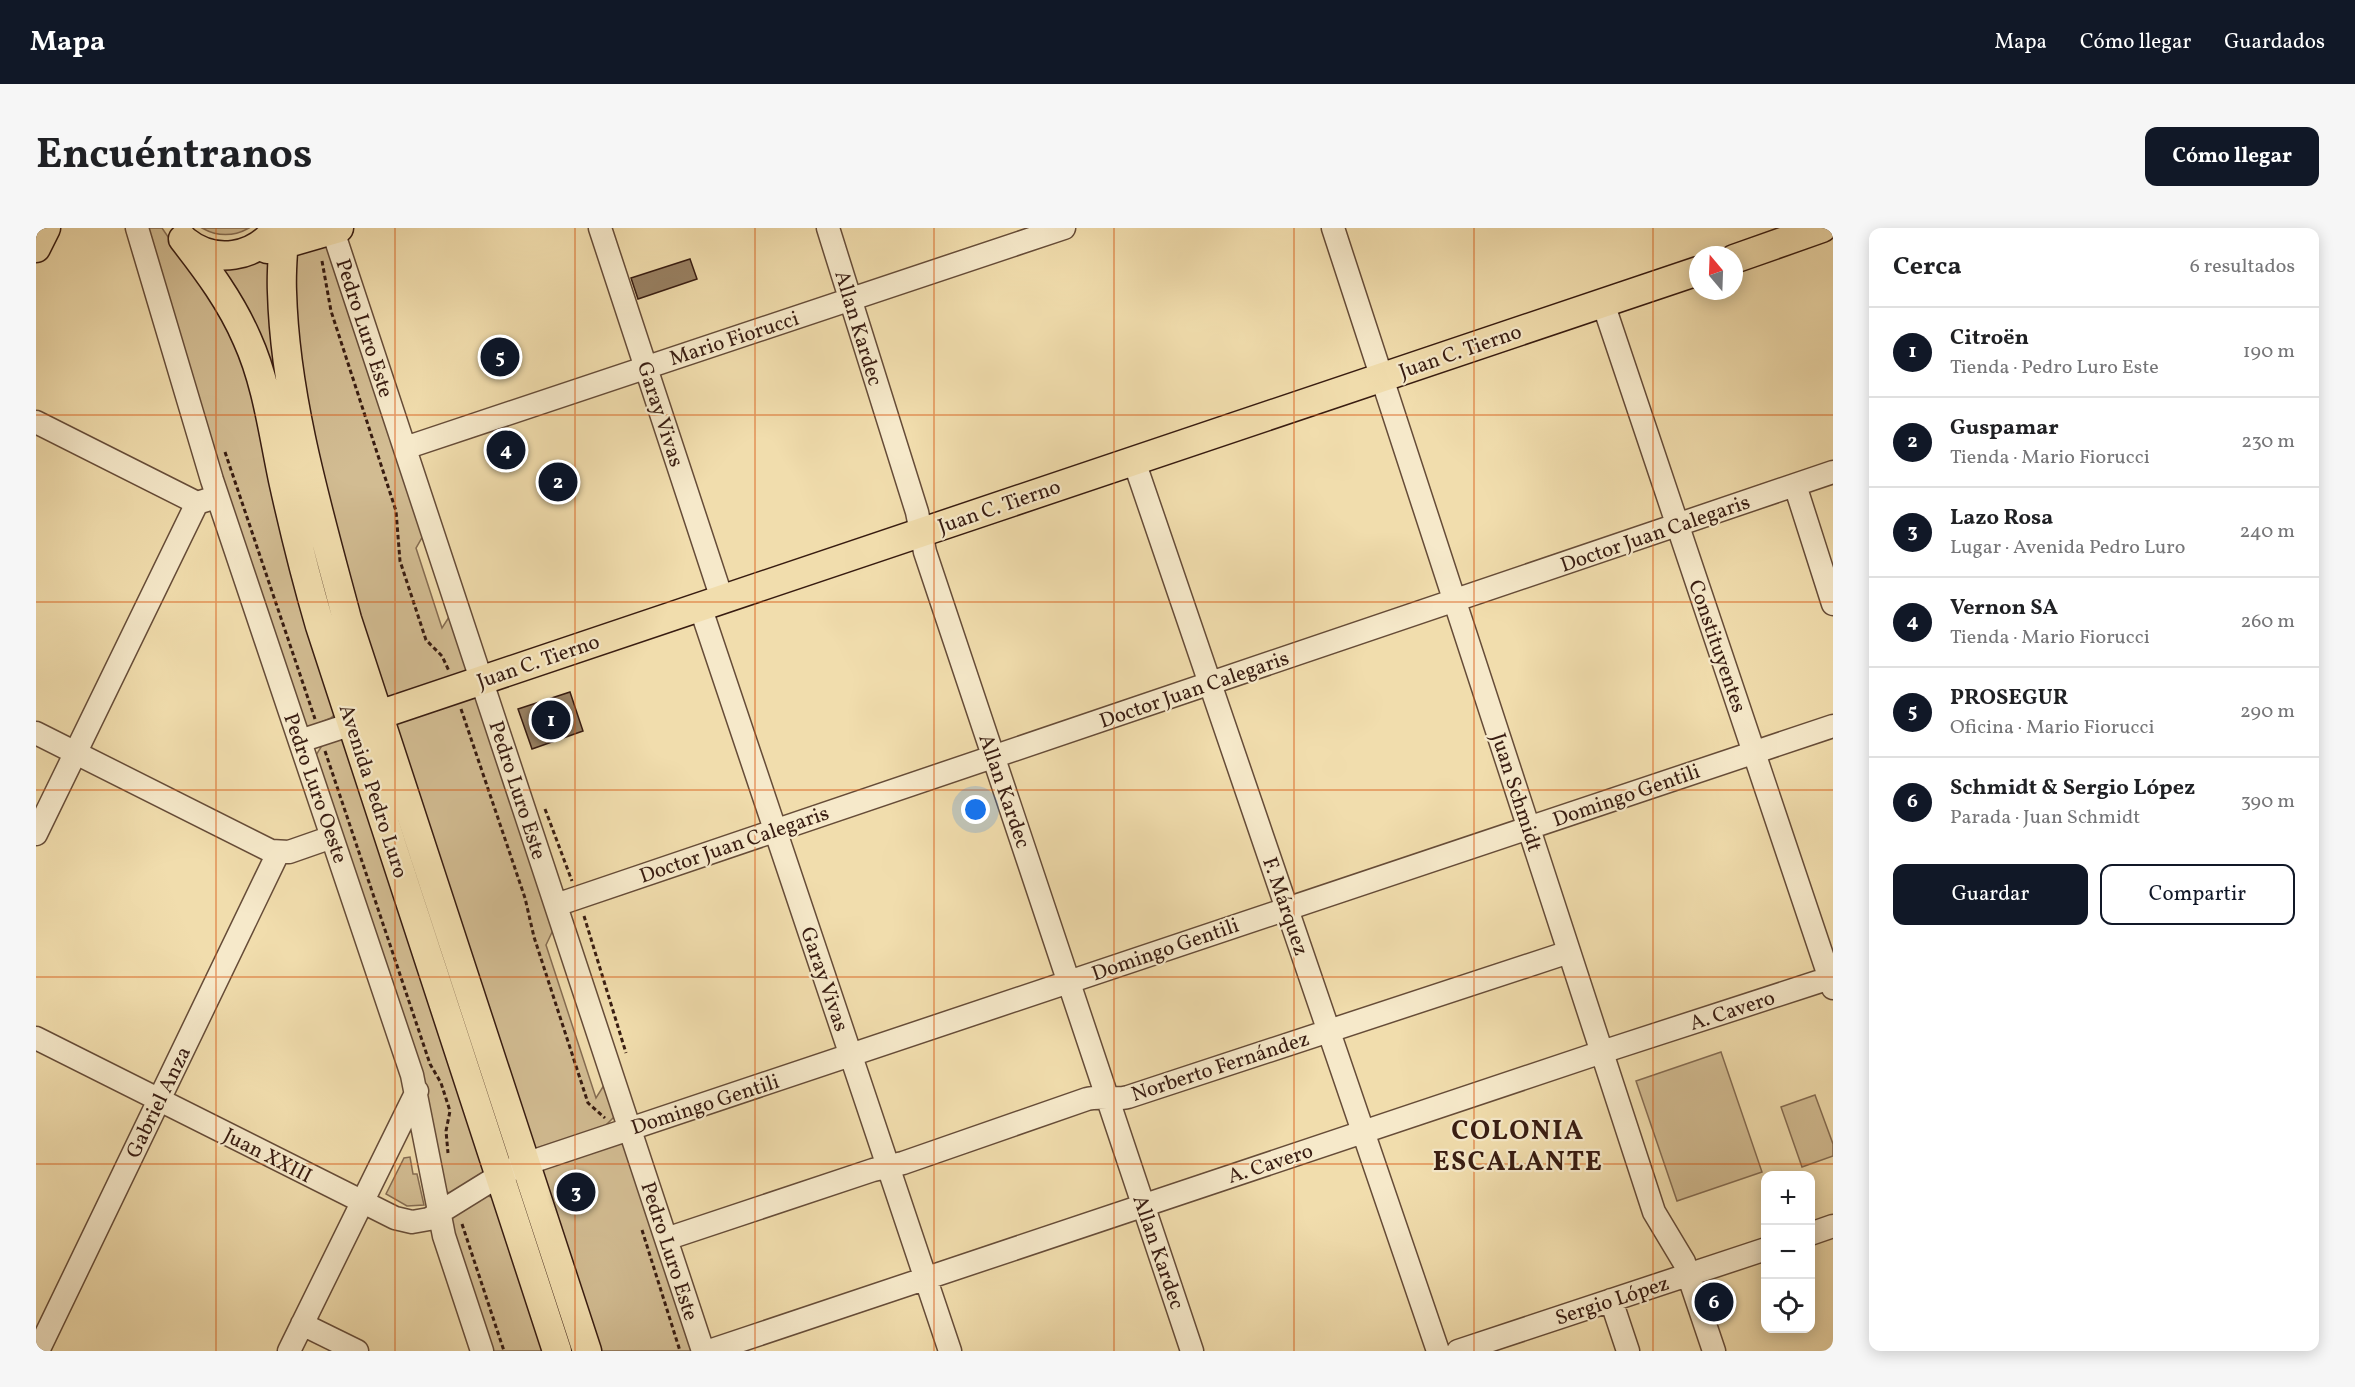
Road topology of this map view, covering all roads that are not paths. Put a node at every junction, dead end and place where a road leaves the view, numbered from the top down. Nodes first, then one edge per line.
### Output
1 (46, 228) edge
2 (137, 228) edge
3 (600, 228) edge
4 (828, 228) edge
5 (1064, 228) edge
6 (1332, 228) edge
7 (1822, 228) edge
8 (1830, 228) edge
9 (179, 234) edge
10 (282, 234) edge
11 (331, 235) edge
12 (1833, 236) edge
13 (36, 248) edge
14 (1743, 256) edge
15 (1689, 274) edge
16 (850, 299) junction
17 (1603, 303) junction
18 (646, 368) junction
19 (1381, 377) junction
20 (36, 422) edge
21 (405, 448) junction
22 (1134, 461) junction
23 (1833, 472) edge
24 (1795, 485) junction
25 (207, 500) junction
26 (1677, 525) junction
27 (921, 532) junction
28 (1454, 601) junction
29 (711, 603) junction
30 (1833, 604) edge
31 (481, 680) junction
32 (1210, 683) junction
33 (379, 715) junction
34 (352, 724) junction
35 (1833, 726) edge
36 (36, 733) edge
37 (300, 741) junction
38 (76, 753) junction
39 (1754, 753) junction
40 (993, 757) junction
41 (1529, 828) junction
42 (775, 830) junction
43 (36, 834) edge
44 (335, 844) junction
45 (278, 853) junction
46 (268, 874) junction
47 (556, 905) junction
48 (1287, 909) junction
49 (1569, 952) junction
50 (1832, 981) edge
51 (1068, 982) junction
52 (1329, 1032) junction
53 (36, 1038) edge
54 (1602, 1052) junction
55 (850, 1055) junction
56 (417, 1091) junction
57 (1107, 1098) junction
58 (159, 1100) junction
59 (631, 1128) junction
60 (1363, 1132) junction
61 (525, 1164) junction
62 (888, 1166) junction
63 (499, 1176) junction
64 (362, 1202) junction
65 (1143, 1205) junction
66 (439, 1214) junction
67 (1833, 1226) edge
68 (1815, 1232) edge
69 (666, 1239) junction
70 (1761, 1251) edge
71 (1688, 1274) junction
72 (925, 1279) junction
73 (1611, 1300) junction
74 (302, 1324) junction
75 (42, 1347) edge
76 (289, 1351) edge
77 (357, 1351) edge
78 (482, 1351) edge
79 (557, 1351) edge
80 (587, 1351) edge
81 (703, 1351) edge
82 (709, 1351) edge
83 (950, 1351) edge
84 (1192, 1351) edge
85 (1438, 1351) edge
86 (1458, 1351) edge
87 (1628, 1351) edge
88 (1714, 1351) edge

1 - 13 main road
2 - 25 street, Pedro Luro Oeste
3 - 18 street, Garay Vivas
4 - 16 street, Allan Kardec
5 - 16 street, Mario Fiorucci
6 - 19 street, Juan Schmidt
7 - 14 main road
8 - 12 street
9 - 10 main road
9 - 34 main road, Avenida Pedro Luro
10 - 11 main road
10 - 33 main road, Avenida Pedro Luro
11 - 21 street, Pedro Luro Este
15 - 17 main road, Juan C. Tierno
16 - 18 street, Mario Fiorucci
16 - 27 street, Allan Kardec
17 - 19 main road, Juan C. Tierno
17 - 26 street, Constituyentes
18 - 21 street, Mario Fiorucci
18 - 29 street, Garay Vivas
19 - 22 main road, Juan C. Tierno
19 - 28 street, Juan Schmidt
20 - 25 street
21 - 31 street, Pedro Luro Este
22 - 27 main road, Juan C. Tierno
22 - 32 street, F. Márquez
23 - 24 street, Doctor Juan Calegaris
24 - 26 street, Doctor Juan Calegaris
24 - 30 street
25 - 37 street, Pedro Luro Oeste
25 - 38 street
26 - 28 street, Doctor Juan Calegaris
26 - 39 street, Constituyentes
27 - 29 main road, Juan C. Tierno
27 - 40 street, Allan Kardec
28 - 32 street, Doctor Juan Calegaris
28 - 41 street, Juan Schmidt
29 - 31 main road, Juan C. Tierno
29 - 42 street, Garay Vivas
31 - 33 main road, Juan C. Tierno
31 - 47 street, Pedro Luro Este
32 - 40 street, Doctor Juan Calegaris
32 - 48 street, F. Márquez
33 - 34 main road, Juan C. Tierno
33 - 61 main road, Avenida Pedro Luro
34 - 37 street, Juan C. Tierno
34 - 63 main road, Avenida Pedro Luro
35 - 39 street, Domingo Gentili
36 - 38 street
37 - 44 street, Pedro Luro Oeste
38 - 43 street
38 - 45 street
39 - 41 street, Domingo Gentili
39 - 50 street, Constituyentes
40 - 42 street, Doctor Juan Calegaris
40 - 51 street, Allan Kardec
41 - 48 street, Domingo Gentili
41 - 49 street, Juan Schmidt
42 - 47 street, Doctor Juan Calegaris
42 - 55 street, Garay Vivas
44 - 45 street
44 - 46 street
44 - 56 street, Pedro Luro Oeste
45 - 46 street, Gabriel Anza
46 - 58 street, Gabriel Anza
47 - 59 street, Pedro Luro Este
48 - 51 street, Domingo Gentili
48 - 52 street, F. Márquez
49 - 52 street, Norberto Fernández
49 - 54 street, Juan Schmidt
50 - 54 street, A. Cavero
51 - 55 street, Domingo Gentili
51 - 57 street, Allan Kardec
52 - 57 street, Norberto Fernández
52 - 60 street, F. Márquez
53 - 58 street, Juan XXIII
54 - 60 street, A. Cavero
54 - 71 street, Juan Schmidt
55 - 59 street, Domingo Gentili
55 - 62 street, Garay Vivas
56 - 64 street
56 - 66 street, Pedro Luro Oeste
57 - 62 street, Norberto Fernández
57 - 65 street, Allan Kardec
58 - 64 street, Juan XXIII
58 - 75 street, Gabriel Anza
59 - 61 street, Domingo Gentili
59 - 69 street, Pedro Luro Este
60 - 65 street, A. Cavero
60 - 85 street, F. Márquez
61 - 63 street, Domingo Gentili
61 - 80 main road, Avenida Pedro Luro
62 - 69 street, Norberto Fernández
62 - 72 street, Garay Vivas
63 - 66 street, Juan XXIII
63 - 79 main road, Avenida Pedro Luro
64 - 66 street, Juan XXIII
64 - 74 street
65 - 72 street, A. Cavero
65 - 84 street, Allan Kardec
66 - 78 street, Pedro Luro Oeste
67 - 68 street
69 - 81 street, Pedro Luro Este
70 - 71 street, Sergio López
71 - 73 street, Sergio López
71 - 88 street, Juan Schmidt
72 - 82 street, A. Cavero
72 - 83 street, Garay Vivas
73 - 86 street, Sergio López
73 - 87 street
74 - 76 street
74 - 77 street

